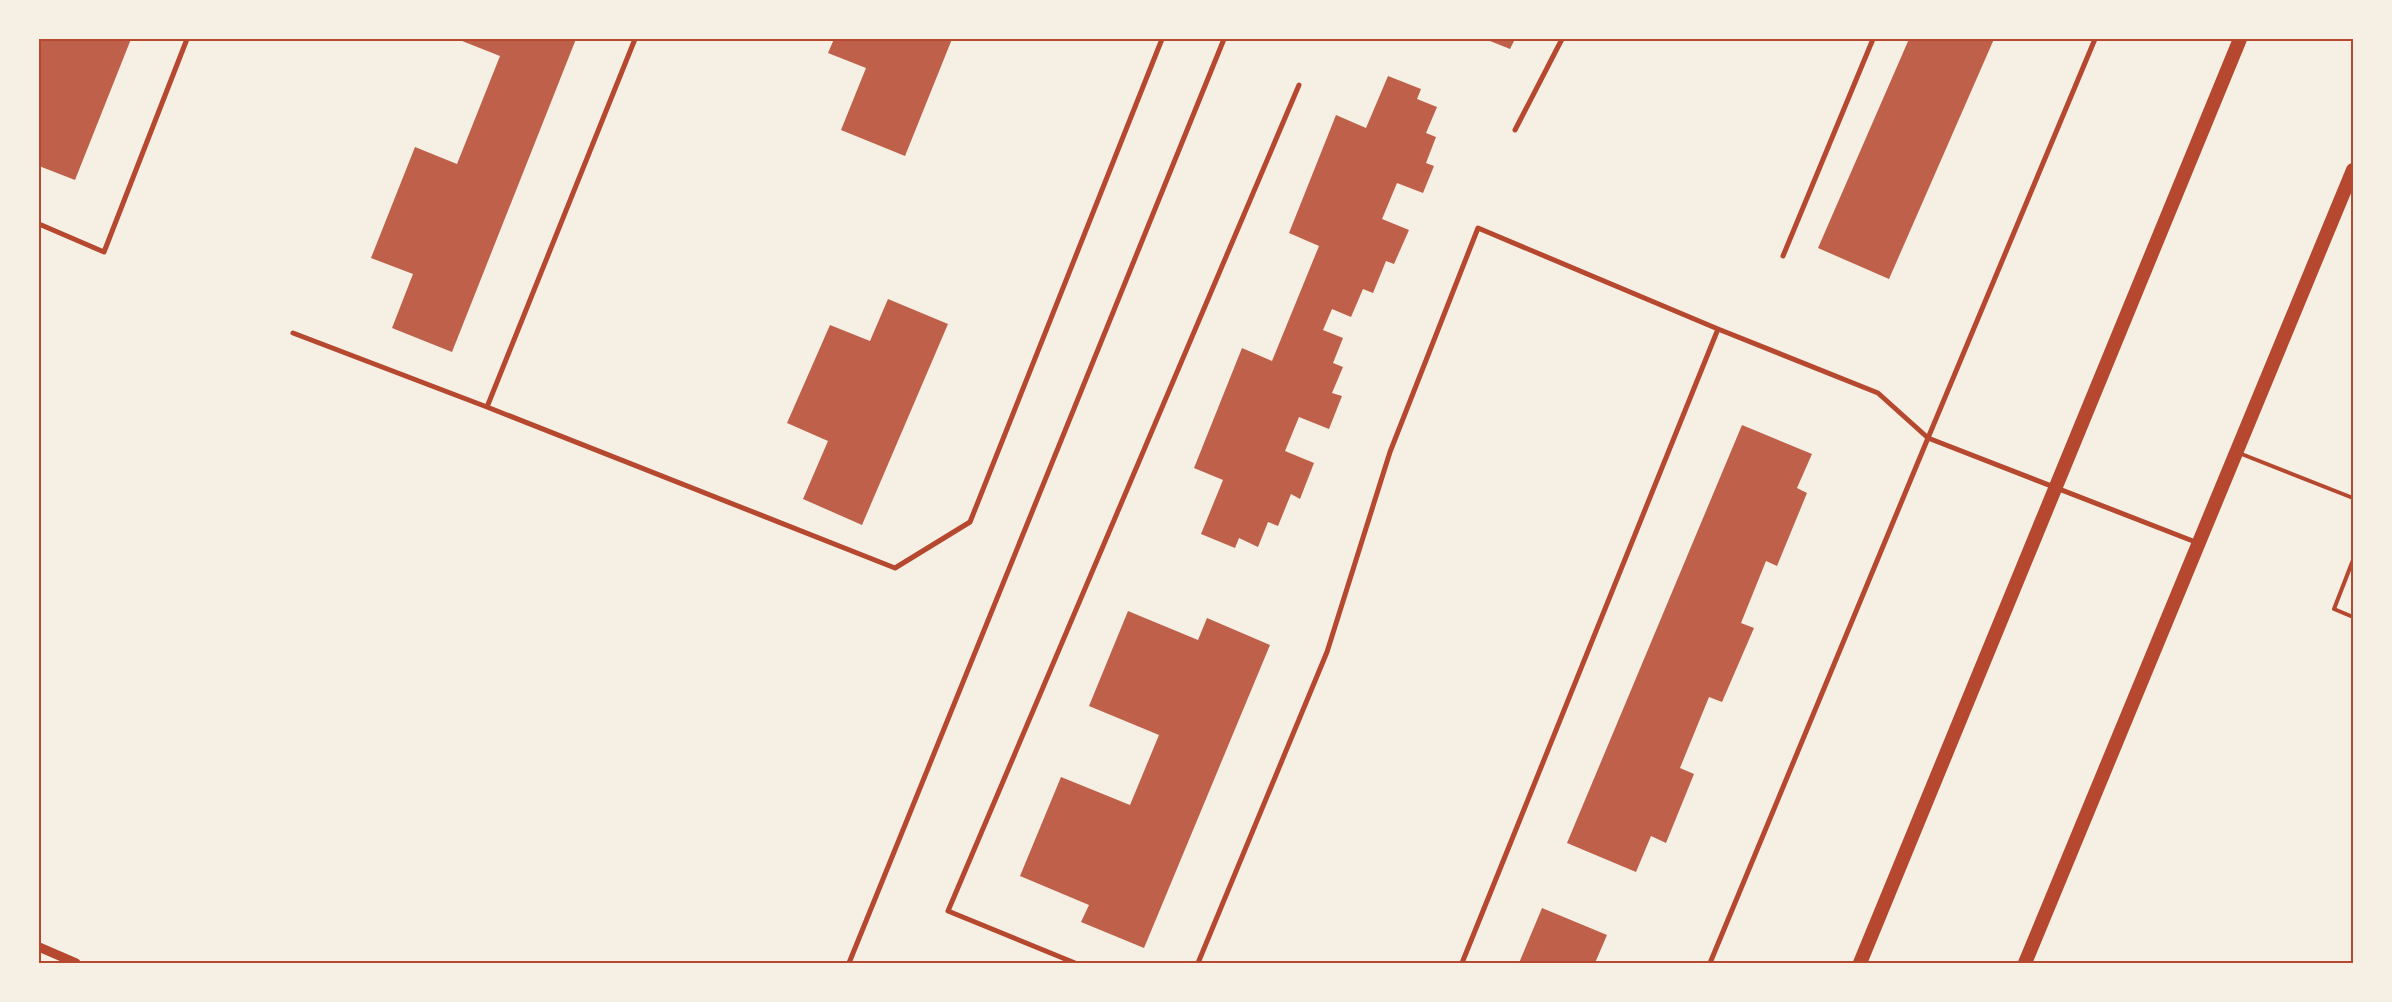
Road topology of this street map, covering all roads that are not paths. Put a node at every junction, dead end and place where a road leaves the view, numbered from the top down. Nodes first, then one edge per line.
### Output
1 (186, 39) edge
2 (635, 39) edge
3 (1162, 39) edge
4 (1224, 39) edge
5 (1562, 39) edge
6 (1872, 39) edge
7 (2094, 39) edge
8 (2240, 39) edge
9 (1299, 85) dead end
10 (1515, 130) dead end
11 (2353, 170) edge
12 (39, 224) edge
13 (1783, 256) dead end
14 (1718, 329) junction
15 (293, 333) dead end
16 (487, 406) junction
17 (1928, 438) junction
18 (2236, 452) junction
19 (2055, 489) junction
20 (2353, 498) edge
21 (2199, 544) junction
22 (2353, 560) edge
23 (2353, 617) edge
24 (39, 947) edge
25 (76, 963) edge
26 (849, 963) edge
27 (1074, 963) edge
28 (1198, 963) edge
29 (1462, 963) edge
30 (1710, 963) edge
31 (1860, 963) edge
32 (2025, 963) edge

1 - 12 street
2 - 16 street
3 - 16 street
4 - 26 street
5 - 10 street
6 - 13 street
7 - 17 street
8 - 19 highway
9 - 27 street
11 - 18 highway
14 - 17 street
14 - 28 street
14 - 29 street
15 - 16 street
17 - 19 street
17 - 30 street
18 - 20 lane
18 - 21 highway
19 - 21 street
19 - 31 highway
21 - 32 highway
22 - 23 lane
24 - 25 street

